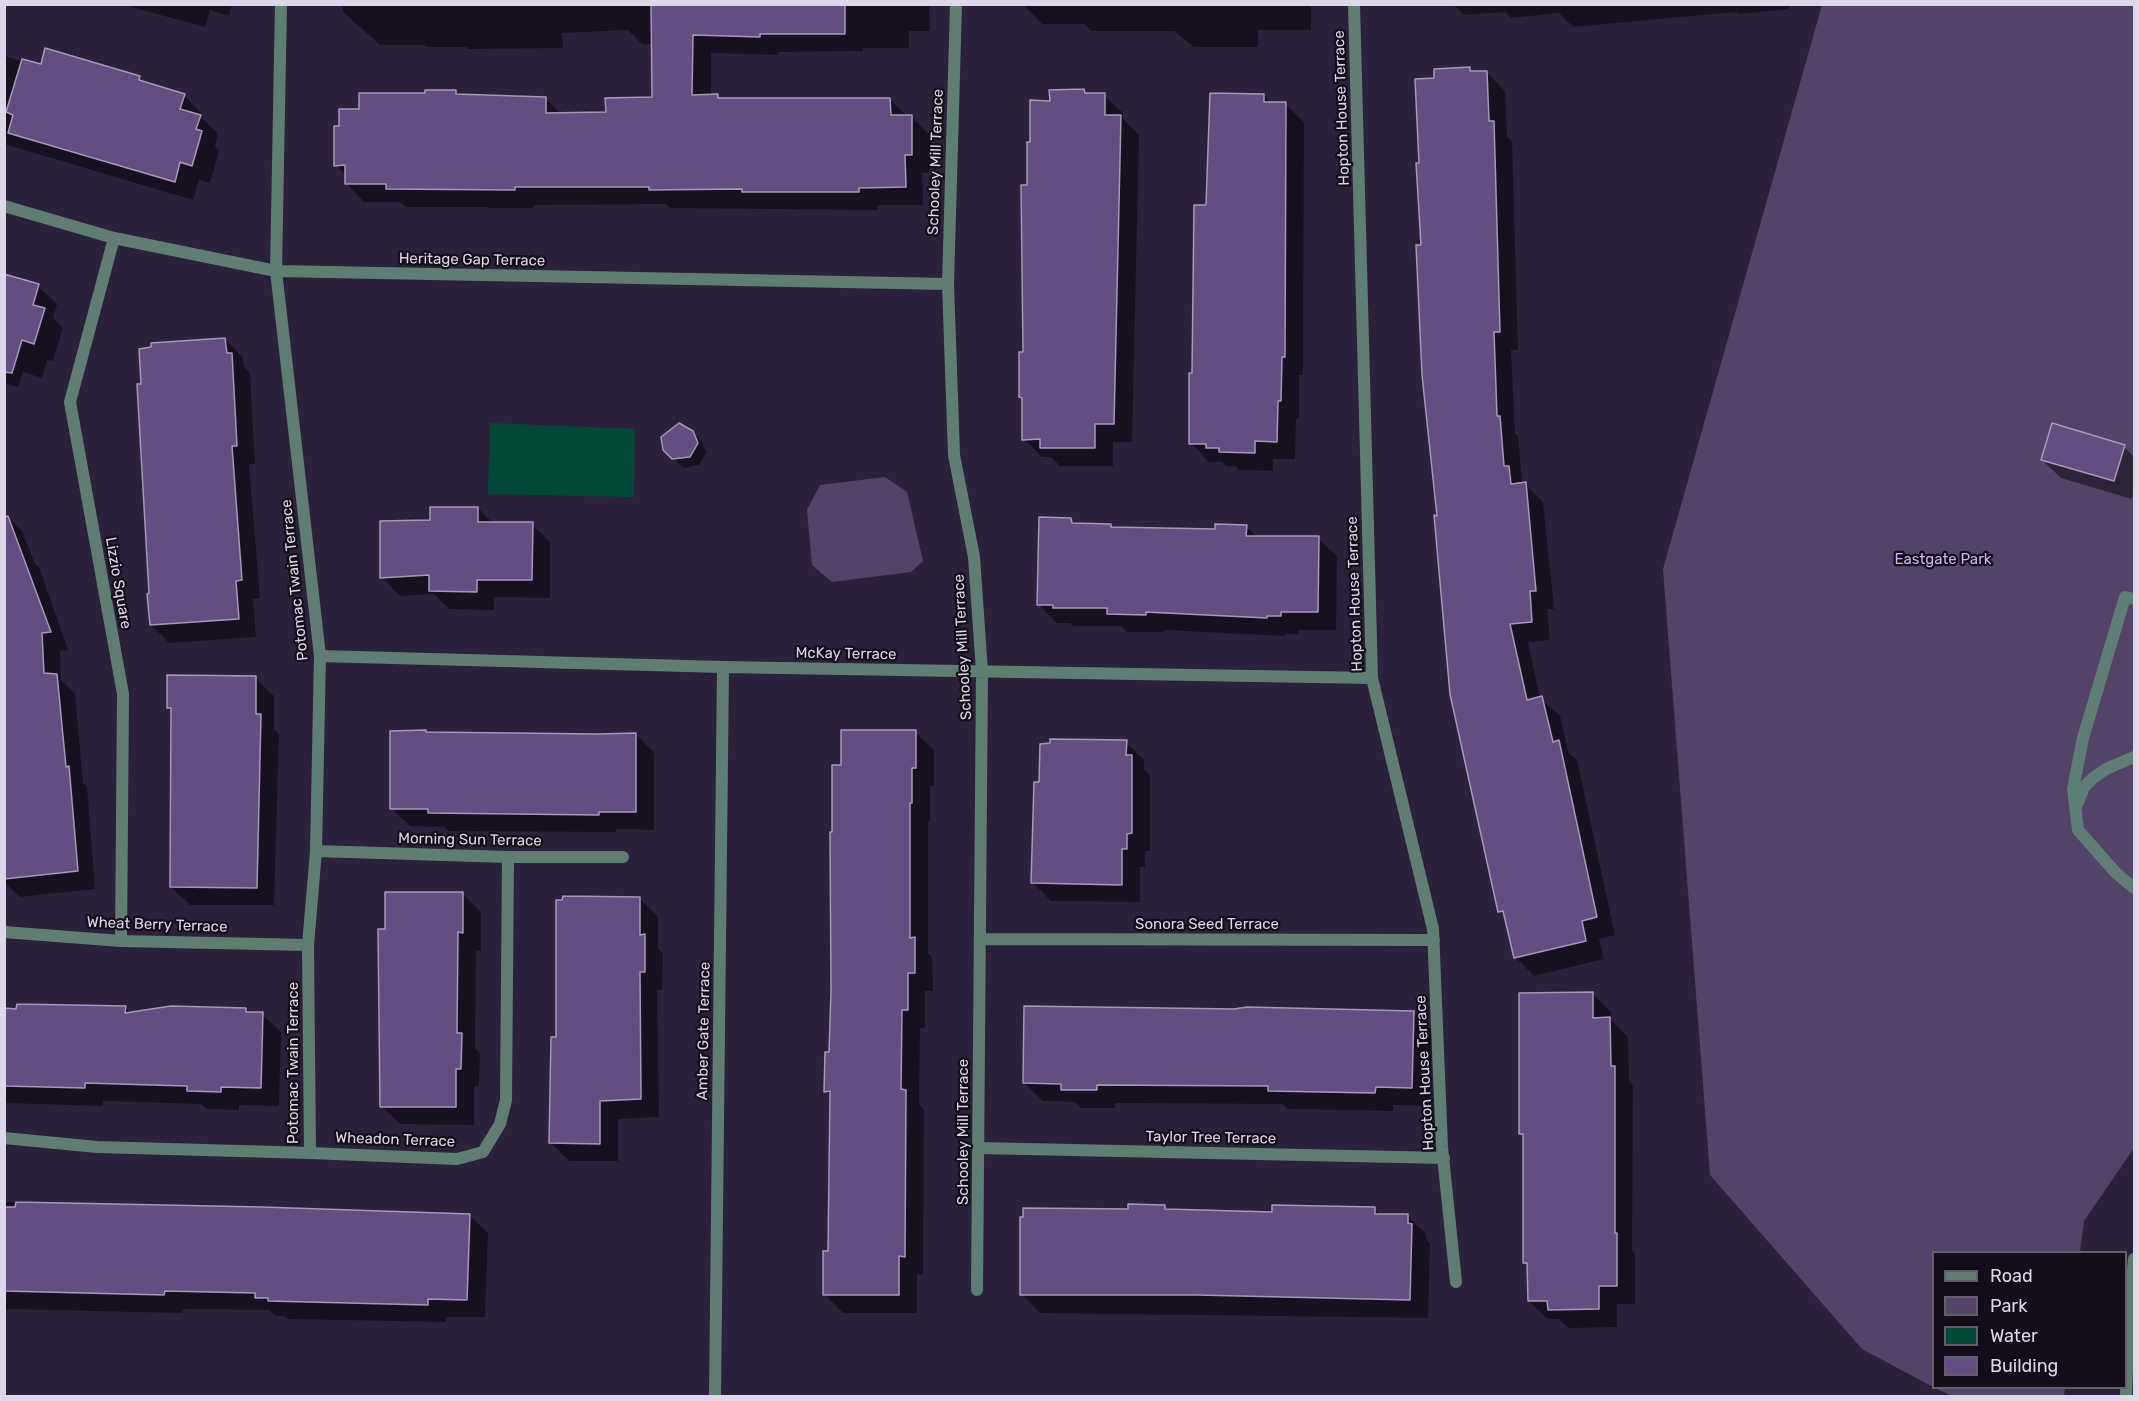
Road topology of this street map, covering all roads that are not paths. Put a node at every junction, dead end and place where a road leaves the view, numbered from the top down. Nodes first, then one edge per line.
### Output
1 (281, 4) edge
2 (956, 4) edge
3 (1354, 4) edge
4 (4, 206) edge
5 (114, 238) junction
6 (276, 272) junction
7 (948, 284) junction
8 (2134, 599) edge
9 (320, 656) junction
10 (723, 667) junction
11 (982, 671) junction
12 (1372, 678) junction
13 (2134, 757) edge
14 (2074, 811) junction
15 (316, 850) junction
16 (508, 857) junction
17 (623, 857) dead end
18 (2134, 888) edge
19 (4, 932) edge
20 (980, 939) junction
21 (1434, 940) junction
22 (121, 941) junction
23 (308, 945) junction
24 (4, 1138) edge
25 (979, 1148) junction
26 (310, 1153) junction
27 (1444, 1158) junction
28 (2134, 1259) edge
29 (1456, 1282) dead end
30 (977, 1290) dead end
31 (2127, 1367) edge
32 (715, 1396) edge

1 - 6 street, Potomac Twain Terrace
2 - 7 street, Schooley Mill Terrace
3 - 12 street, Hopton House Terrace
4 - 5 street, Heritage Gap Terrace
5 - 6 street, Heritage Gap Terrace
5 - 22 street, Lizzio Square
6 - 7 street, Heritage Gap Terrace
6 - 9 street, Potomac Twain Terrace
7 - 11 street, Schooley Mill Terrace
8 - 14 street
9 - 10 street, McKay Terrace
9 - 15 street, Potomac Twain Terrace
10 - 11 street, McKay Terrace
10 - 32 street, Amber Gate Terrace
11 - 12 street, McKay Terrace
11 - 20 street, Schooley Mill Terrace
12 - 21 street, Hopton House Terrace
13 - 14 street
14 - 18 street
15 - 16 street, Morning Sun Terrace
15 - 23 street, Potomac Twain Terrace
16 - 17 street, Morning Sun Terrace
16 - 26 street, Wheadon Terrace
19 - 22 street, Wheat Berry Terrace
20 - 21 street, Sonora Seed Terrace
20 - 25 street, Schooley Mill Terrace
21 - 27 street, Hopton House Terrace
22 - 23 street, Wheat Berry Terrace
23 - 26 street, Potomac Twain Terrace
24 - 26 street, Wheadon Terrace
25 - 27 street, Taylor Tree Terrace
25 - 30 street, Schooley Mill Terrace
27 - 29 street, Hopton House Terrace
28 - 31 street

